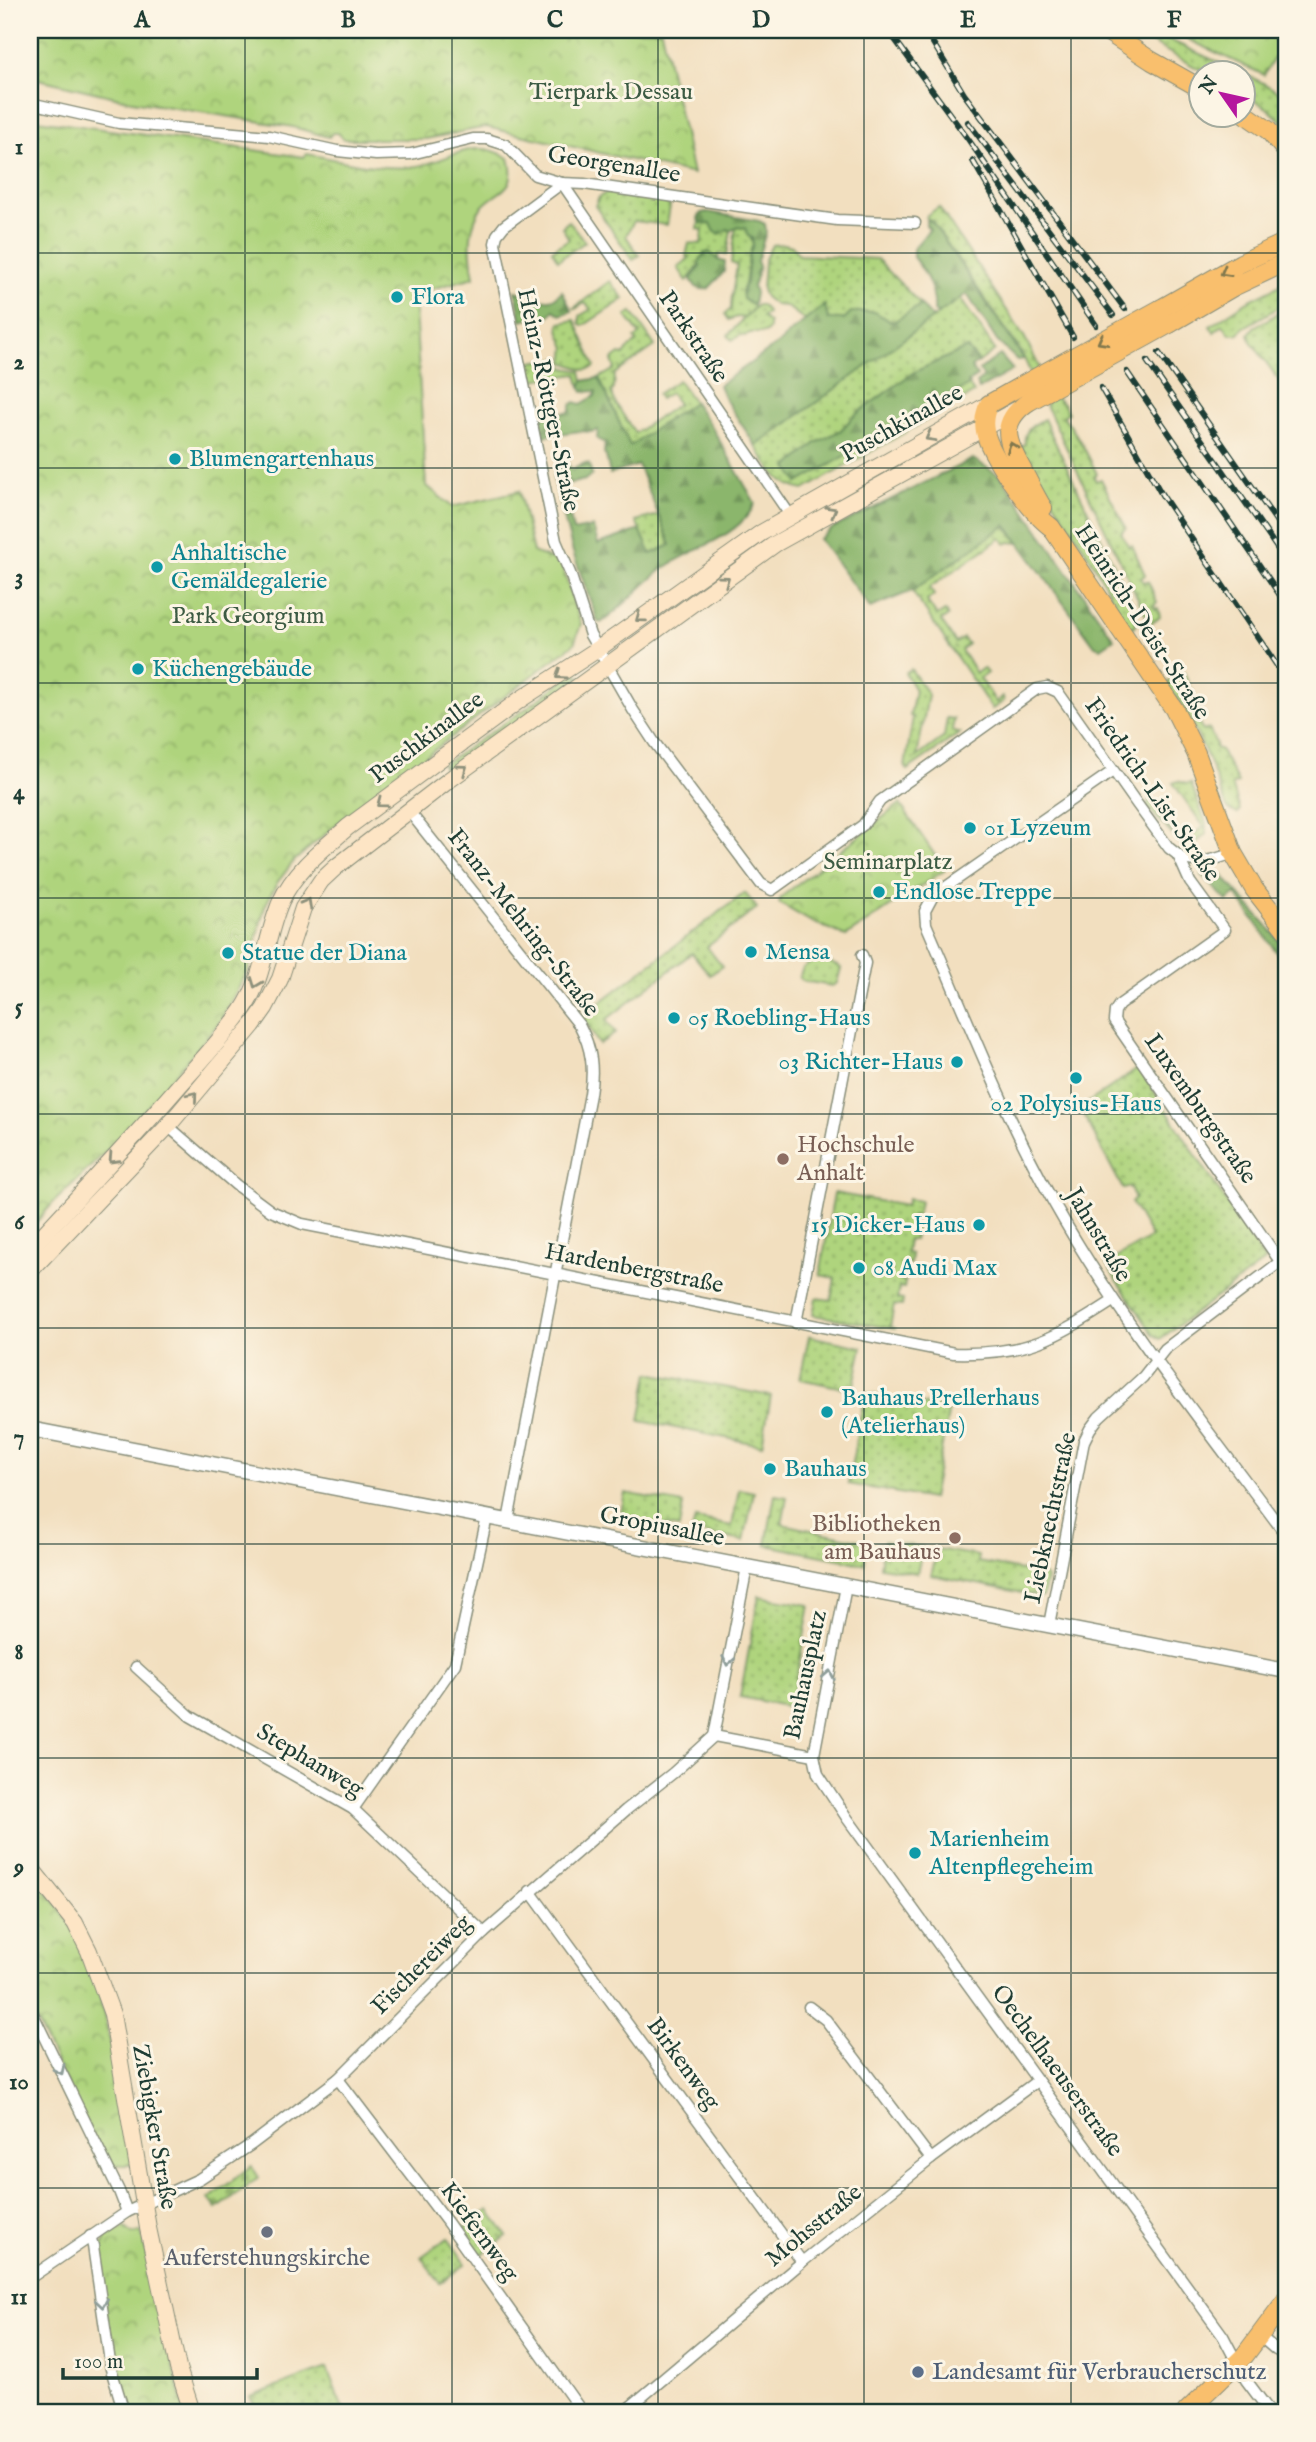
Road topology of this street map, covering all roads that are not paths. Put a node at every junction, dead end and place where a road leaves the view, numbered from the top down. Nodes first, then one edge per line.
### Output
1 (1105, 30) edge
2 (1186, 80) edge
3 (30, 103) edge
4 (1256, 122) edge
5 (1286, 151) edge
6 (562, 183) junction
7 (915, 223) dead end
8 (1286, 242) edge
9 (1286, 262) edge
10 (1166, 316) junction
11 (1021, 400) junction
12 (989, 404) junction
13 (984, 430) junction
14 (790, 514) junction
15 (1051, 527) junction
16 (598, 649) junction
17 (607, 664) junction
18 (1038, 689) joint
19 (1113, 771) junction
20 (408, 810) junction
21 (1233, 853) junction
22 (1178, 855) junction
23 (1286, 930) edge
24 (862, 955) dead end
25 (1119, 1005) joint
26 (168, 1126) junction
27 (30, 1249) edge
28 (1284, 1263) edge
29 (30, 1271) edge
30 (556, 1275) junction
31 (1113, 1301) junction
32 (796, 1323) junction
33 (1154, 1361) junction
34 (30, 1429) edge
35 (487, 1517) junction
36 (508, 1521) junction
37 (1286, 1535) edge
38 (747, 1567) junction
39 (846, 1586) junction
40 (1049, 1625) junction
41 (135, 1667) dead end
42 (1286, 1671) edge
43 (714, 1736) junction
44 (814, 1755) junction
45 (353, 1809) junction
46 (30, 1867) edge
47 (530, 1891) junction
48 (484, 1933) junction
49 (809, 2007) dead end
50 (30, 2008) edge
51 (338, 2078) junction
52 (1037, 2081) junction
53 (930, 2159) junction
54 (145, 2203) junction
55 (127, 2213) junction
56 (90, 2236) junction
57 (802, 2262) junction
58 (30, 2278) edge
59 (1286, 2300) edge
60 (1261, 2337) junction
61 (1286, 2355) edge
62 (1238, 2361) junction
63 (124, 2412) edge
64 (192, 2412) edge
65 (582, 2412) edge
66 (626, 2412) edge
67 (1186, 2412) edge
68 (1270, 2412) edge

1 - 2 main road
3 - 6 street, Georgenallee
4 - 5 main road
6 - 7 street, Georgenallee
6 - 14 street, Parkstraße
6 - 16 street, Heinz-Röttger-Straße
8 -> 10 main road, Puschkinallee
9 - 10 main road, Puschkinallee
10 - 11 main road, Puschkinallee, bridge
11 - 12 main road, Puschkinallee
11 - 13 main road, Puschkinallee
15 -> 11 main road, Heinrich-Deist-Straße
12 - 13 main road, Puschkinallee
12 -> 14 main road, Puschkinallee
13 - 15 main road, Heinrich-Deist-Straße
17 -> 13 main road, Puschkinallee
14 -> 16 main road, Puschkinallee
15 - 21 main road, Heinrich-Deist-Straße
16 - 17 street, Heinz-Röttger-Straße
16 -> 27 main road, Puschkinallee
17 - 18 street, Heinz-Röttger-Straße
20 -> 17 main road, Puschkinallee
18 - 19 street, Friedrich-List-Straße
19 - 22 street, Friedrich-List-Straße
19 - 31 street, Jahnstraße
26 -> 20 main road, Puschkinallee
20 - 30 street, Franz-Mehring-Straße
21 - 22 street
21 - 23 main road, Heinrich-Deist-Straße
22 - 25 street, Friedrich-List-Straße
24 - 32 street
25 - 28 street, Luxemburgstraße
26 - 29 main road, Puschkinallee
26 - 30 street, Hardenbergstraße
28 - 33 street, Liebknechtstraße
30 - 32 street, Hardenbergstraße
30 - 36 street, Franz-Mehring-Straße
31 - 32 street, Hardenbergstraße
31 - 33 street, Jahnstraße
33 - 37 street, Jahnstraße
33 - 40 street, Liebknechtstraße
34 - 35 street, Gropiusallee
35 - 36 street, Gropiusallee
35 - 45 street
36 - 38 street, Gropiusallee
38 - 39 street, Gropiusallee
38 -> 43 street
39 - 40 street, Gropiusallee
44 -> 39 street, Bauhausplatz
40 - 42 street, Gropiusallee
41 - 45 street, Stephanweg
43 - 44 street, Bauhausplatz
43 - 47 street, Fischereiweg
44 - 52 street, Oechelhaeuserstraße
45 - 48 street, Stephanweg
46 - 54 main road, Ziebigker Straße
47 - 48 street, Fischereiweg
47 - 57 street, Birkenweg
48 - 51 street, Fischereiweg
49 - 53 street
50 -> 55 street
51 - 54 street, Fischereiweg
51 - 65 street, Kiefernweg
52 - 53 street, Mohsstraße
52 - 62 street, Oechelhaeuserstraße
53 - 57 street, Mohsstraße
54 - 55 street, Fischereiweg
54 - 64 main road, Ziebigker Straße
55 - 56 street, Fischereiweg
56 - 58 street, Fischereiweg
56 -> 63 street
57 - 66 street, Mohsstraße
59 - 60 main road
60 - 61 street
60 - 62 main road
62 - 67 main road
62 - 68 street, Oechelhaeuserstraße

